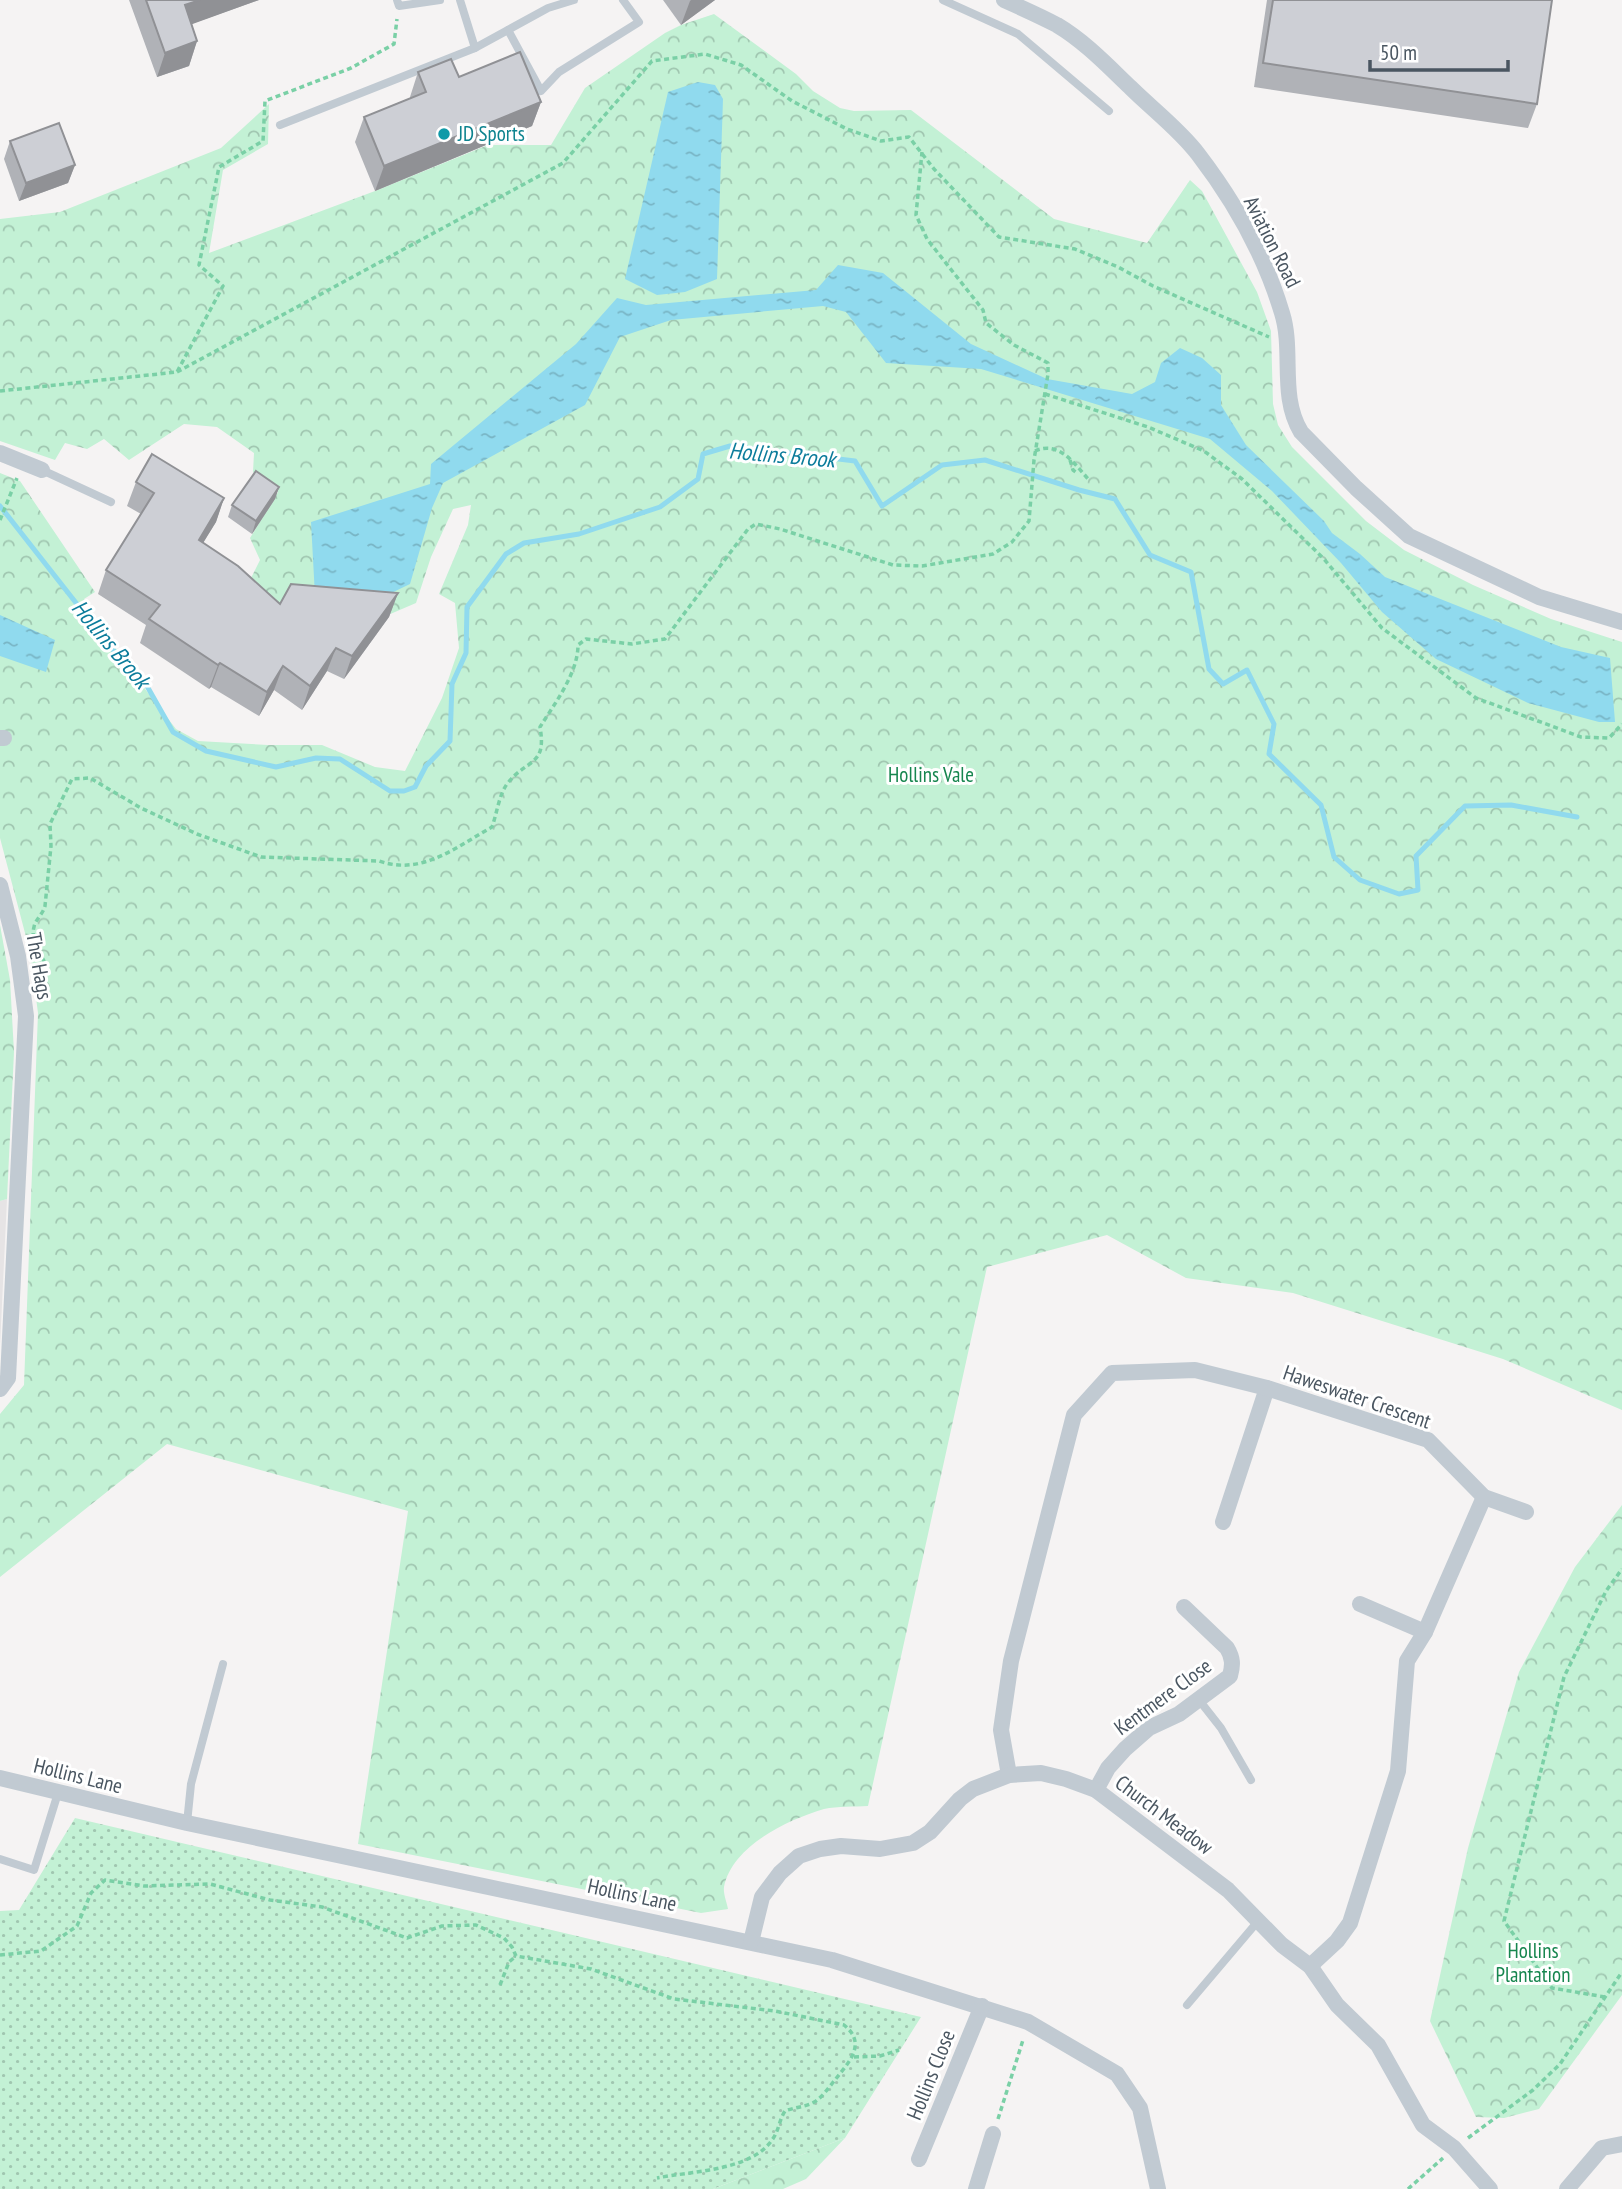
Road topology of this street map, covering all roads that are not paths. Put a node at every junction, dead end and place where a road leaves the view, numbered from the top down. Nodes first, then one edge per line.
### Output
1 (440, 0) edge
2 (460, 0) edge
3 (574, 0) edge
4 (624, 0) edge
5 (943, 0) edge
6 (1004, 0) edge
7 (398, 3) edge
8 (508, 30) junction
9 (475, 48) junction
10 (1109, 111) dead end
11 (280, 125) dead end
12 (0, 453) edge
13 (42, 470) joint
14 (111, 502) dead end
15 (1622, 622) edge
16 (0, 885) edge
17 (1267, 1388) junction
18 (0, 1389) edge
19 (1484, 1497) junction
20 (1526, 1513) dead end
21 (1223, 1522) dead end
22 (1360, 1604) dead end
23 (1184, 1607) dead end
24 (1425, 1632) junction
25 (223, 1664) dead end
26 (1199, 1700) junction
27 (1009, 1775) junction
28 (0, 1778) edge
29 (1251, 1780) dead end
30 (1096, 1790) junction
31 (58, 1793) junction
32 (187, 1823) junction
33 (0, 1859) edge
34 (1259, 1920) junction
35 (751, 1942) junction
36 (1310, 1966) junction
37 (1187, 2005) dead end
38 (982, 2006) junction
39 (993, 2134) road end
40 (1622, 2144) edge
41 (919, 2159) dead end
42 (976, 2189) edge
43 (1158, 2189) edge
44 (1490, 2189) edge
45 (1567, 2189) edge

1 - 7 lane
2 - 9 lane
3 - 8 lane
4 - 8 lane
5 - 10 lane
6 - 15 street, Aviation Road
8 - 9 lane
9 - 11 lane
12 - 13 street
13 - 14 lane
16 - 18 street, The Hags
17 - 19 street, Haweswater Crescent
17 - 21 street
17 - 27 street, Haweswater Crescent
19 - 20 street
19 - 24 street
22 - 24 street
23 - 26 street, Kentmere Close
24 - 36 street
25 - 32 lane
26 - 29 lane
26 - 30 street, Kentmere Close
27 - 30 street, Church Meadow
27 - 35 street, Church Meadow
28 - 31 street, Hollins Lane
30 - 34 street, Church Meadow
31 - 32 street, Hollins Lane
31 - 33 lane
32 - 35 street, Hollins Lane
34 - 36 street, Church Meadow
34 - 37 lane
35 - 38 street, Hollins Lane
36 - 44 street, Church Meadow
38 - 41 street, Hollins Close
38 - 43 street, Hollins Lane
39 - 42 street
40 - 45 street

